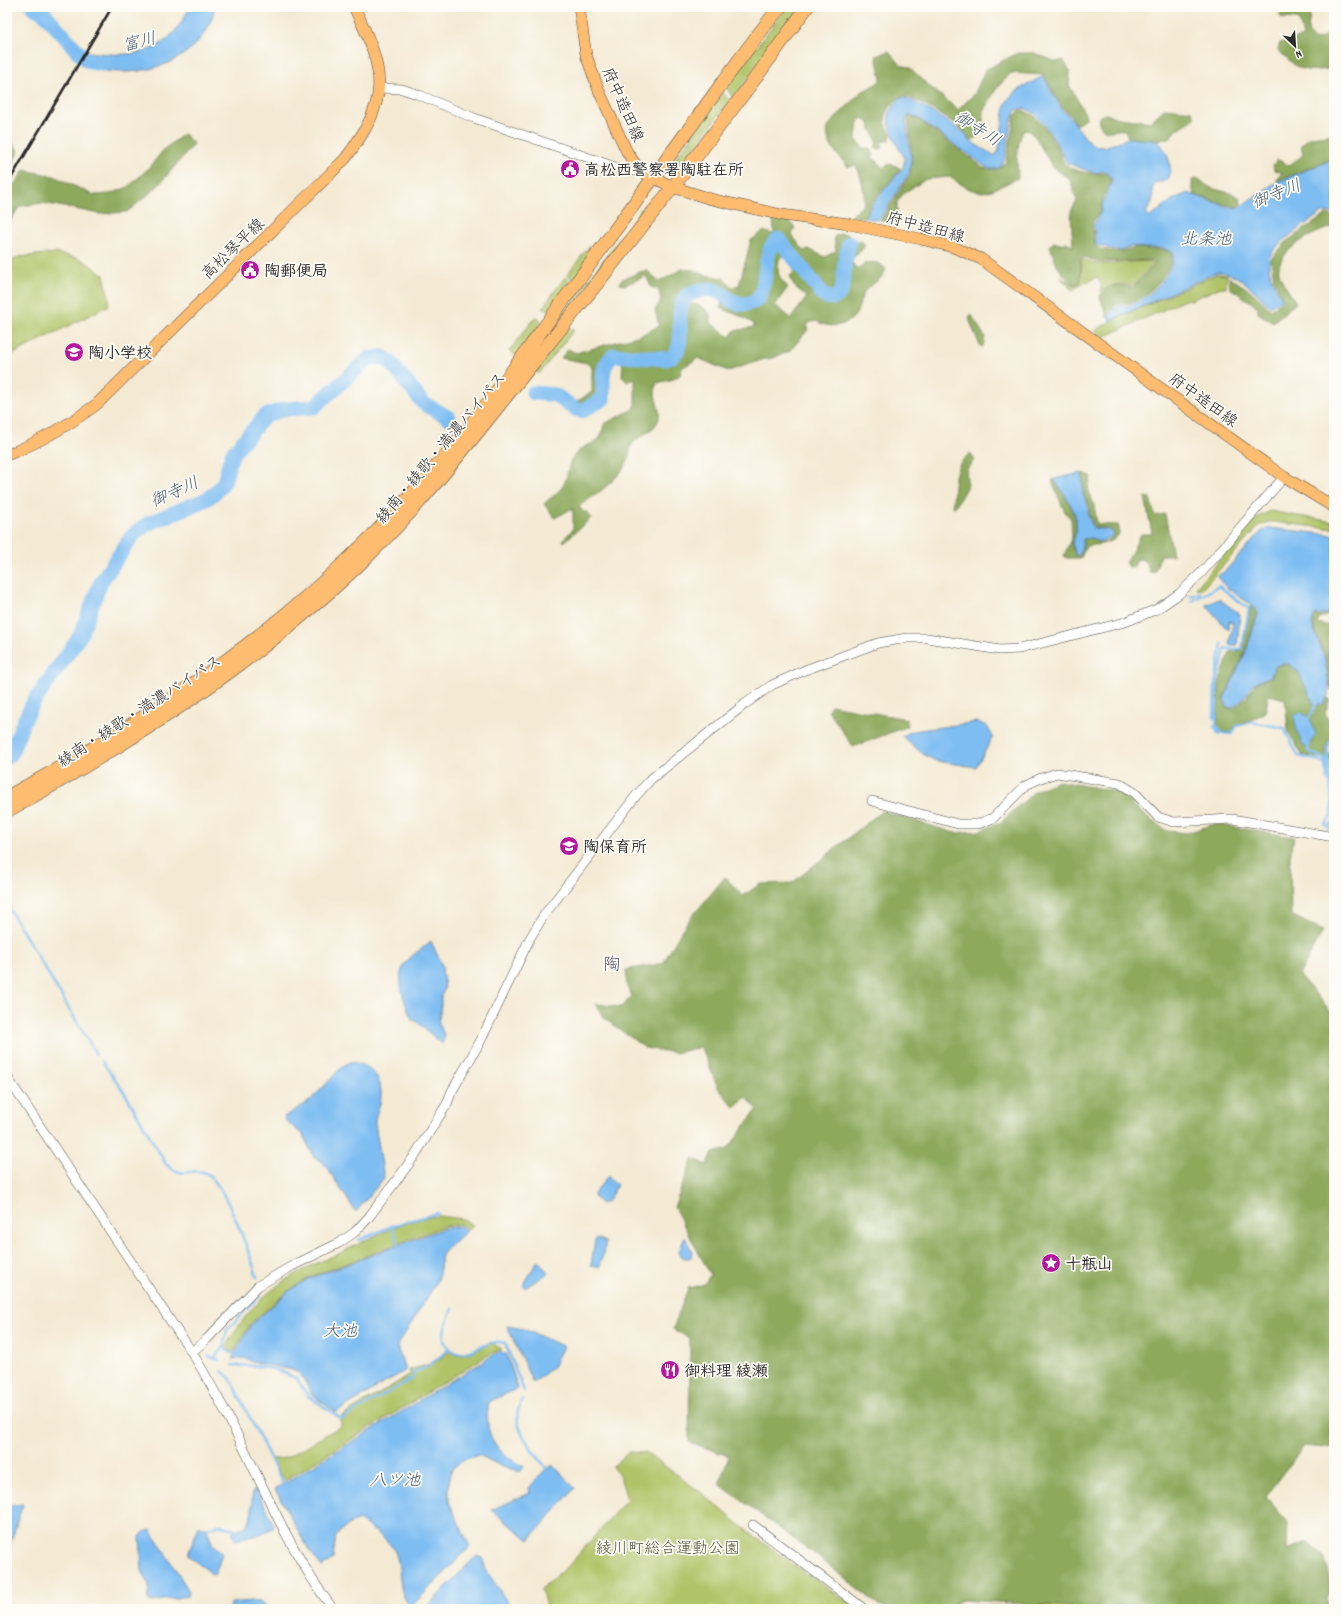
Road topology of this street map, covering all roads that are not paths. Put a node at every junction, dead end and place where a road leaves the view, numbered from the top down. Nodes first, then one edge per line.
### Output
1 (354, 7) edge
2 (579, 7) edge
3 (780, 7) edge
4 (807, 7) edge
5 (379, 88) junction
6 (640, 171) junction
7 (653, 178) junction
8 (673, 187) junction
9 (525, 364) junction
10 (7, 455) edge
11 (1284, 477) junction
12 (1334, 507) edge
13 (256, 646) junction
14 (7, 797) edge
15 (872, 801) dead end
16 (7, 811) edge
17 (1334, 837) edge
18 (7, 1077) edge
19 (193, 1351) junction
20 (752, 1525) dead end
21 (333, 1609) edge
22 (864, 1609) edge

1 - 5 main road, 高松琴平線
2 - 6 main road, 府中造田線
3 - 7 highway, 綾南・綾歌・満濃バイパス
4 - 8 highway, 綾南・綾歌・満濃バイパス
5 - 6 street
5 - 10 main road, 高松琴平線
6 - 7 main road, 府中造田線
7 - 8 main road, 府中造田線
7 - 9 highway, 綾南・綾歌・満濃バイパス
8 - 9 highway, 綾南・綾歌・満濃バイパス
8 - 11 main road, 府中造田線
9 - 13 highway, 綾南・綾歌・満濃バイパス
11 - 12 main road, 府中造田線
11 - 19 street
13 - 14 highway, 綾南・綾歌・満濃バイパス
13 - 16 highway, 綾南・綾歌・満濃バイパス
15 - 17 street
18 - 19 street
19 - 21 street
20 - 22 street

